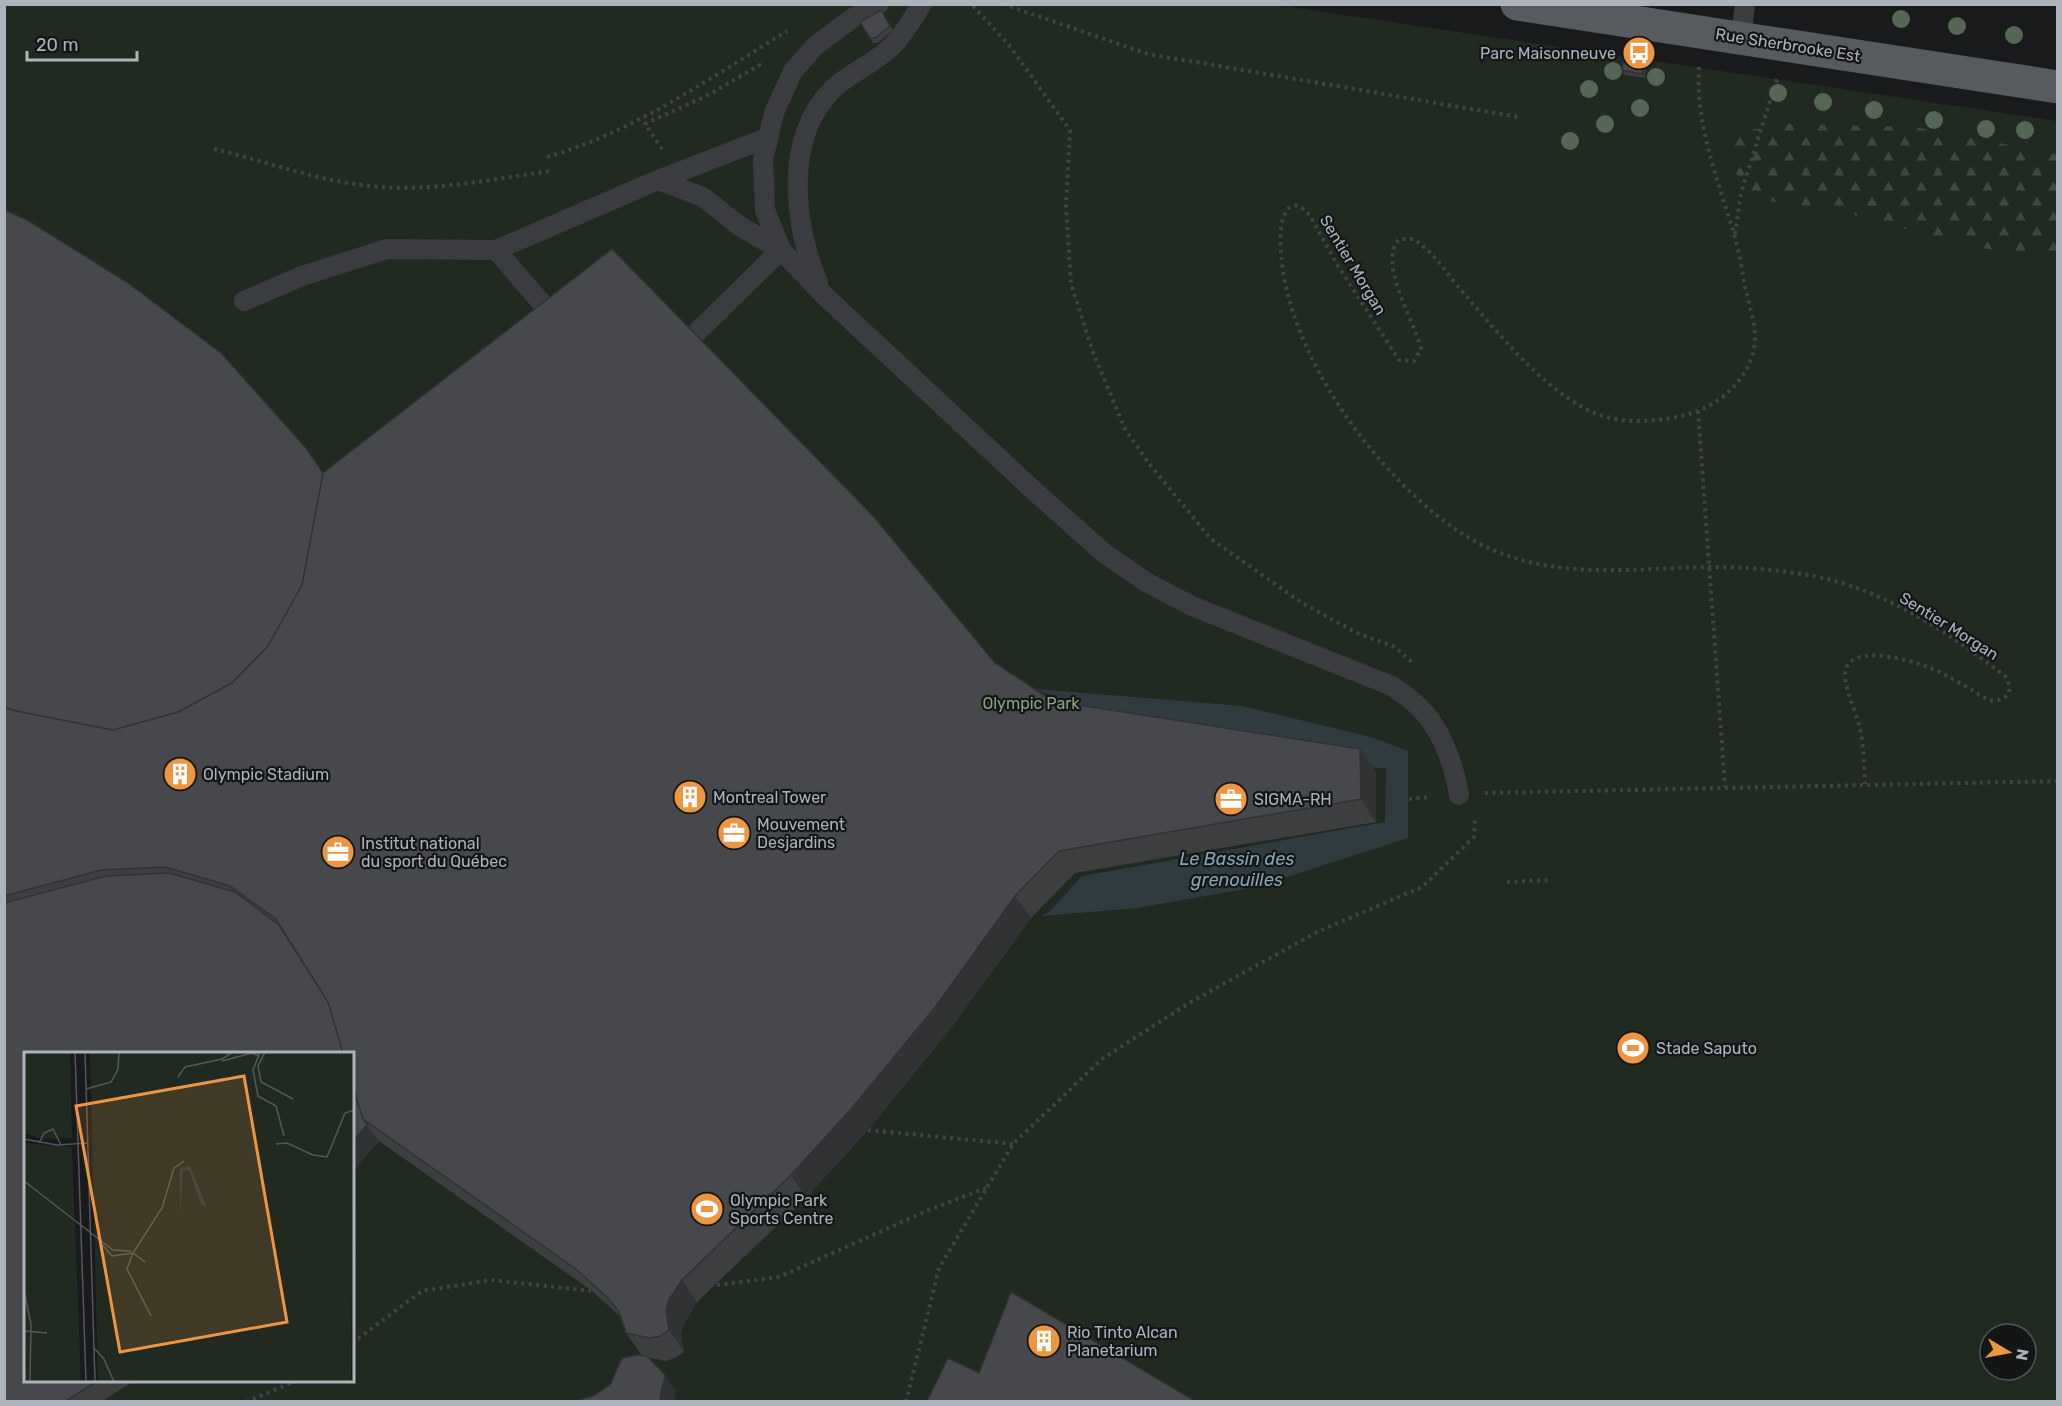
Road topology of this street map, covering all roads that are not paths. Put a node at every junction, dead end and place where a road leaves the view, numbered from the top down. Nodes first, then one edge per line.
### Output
1 (879, 4) edge
2 (922, 4) edge
3 (1745, 4) edge
4 (1522, 5) edge
5 (1741, 38) junction
6 (2058, 87) edge
7 (769, 137) junction
8 (658, 180) junction
9 (496, 250) junction
10 (781, 250) junction
11 (823, 294) junction
12 (244, 301) dead end
13 (560, 324) edge
14 (692, 337) edge
15 (1468, 794) road end

1 - 7 lane
2 - 11 lane
3 - 5 lane
4 - 5 main road, Rue Sherbrooke Est
5 - 6 main road, Rue Sherbrooke Est
7 - 8 lane
7 - 10 lane
8 - 9 lane
8 - 10 lane
9 - 12 lane
9 - 13 lane
10 - 11 lane
10 - 14 lane
11 - 15 lane

